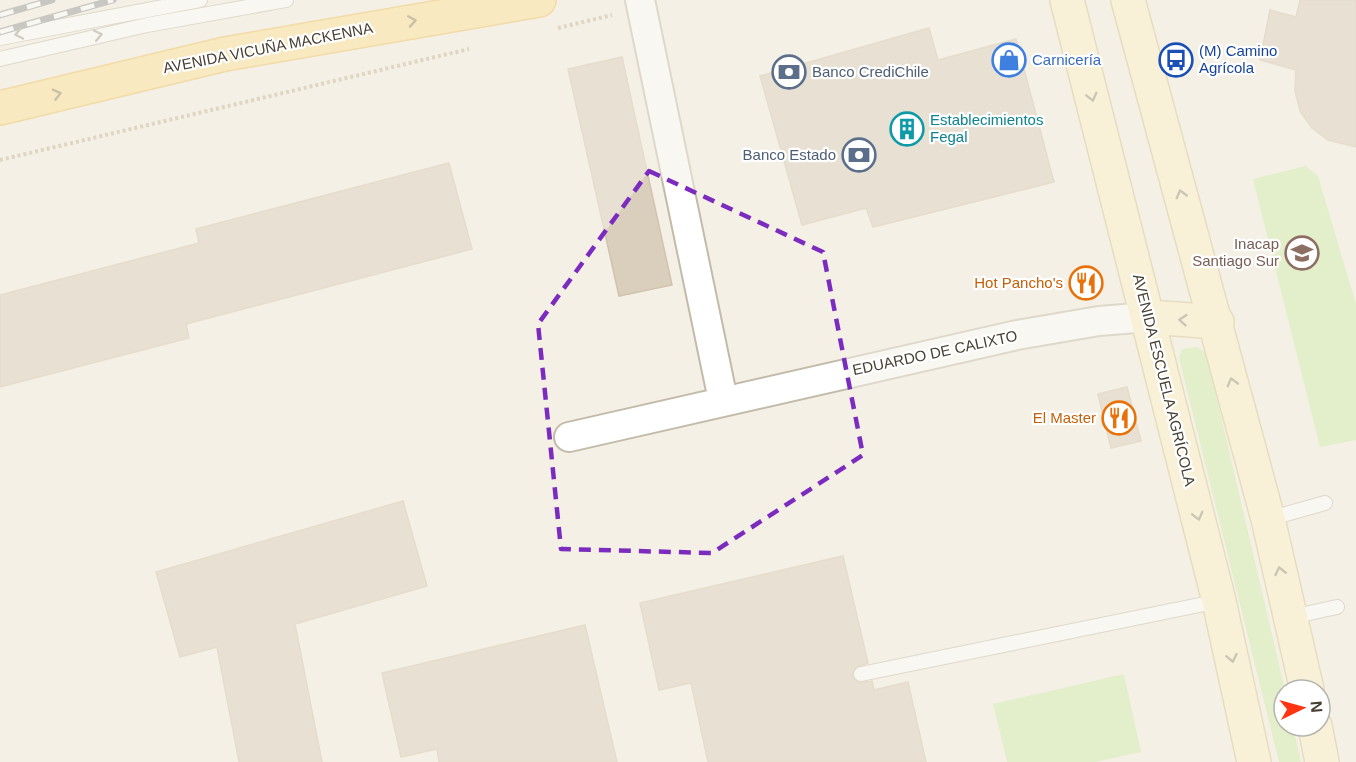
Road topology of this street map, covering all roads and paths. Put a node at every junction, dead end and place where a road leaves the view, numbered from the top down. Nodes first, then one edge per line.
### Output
1 (201, 0) edge
2 (286, 0) edge
3 (1067, 0) edge
4 (1128, 0) edge
5 (641, 4) edge
6 (543, 15) edge
7 (0, 38) edge
8 (478, 47) dead end
9 (0, 59) edge
10 (0, 108) edge
11 (0, 160) edge
12 (1149, 317) junction
13 (1217, 322) junction
14 (723, 400) junction
15 (569, 437) dead end
16 (1325, 503) dead end
17 (1268, 519) junction
18 (1219, 601) junction
19 (1337, 607) dead end
20 (1291, 617) junction
21 (861, 674) dead end
22 (1304, 678) edge
23 (1317, 738) edge
24 (1254, 762) edge
25 (1322, 762) edge

1 -> 7 lane
9 -> 2 lane
3 -> 12 main road, AVENIDA ESCUELA AGRÍCOLA
13 -> 4 main road
5 - 6 path
5 - 14 street
10 -> 6 main road, AVENIDA VICUÑA MACKENNA
8 - 11 path
13 -> 12 main road
12 - 14 street, EDUARDO DE CALIXTO
12 -> 18 main road, AVENIDA ESCUELA AGRÍCOLA
17 -> 13 main road
14 - 15 street, EDUARDO DE CALIXTO
16 - 17 lane
20 -> 17 main road
18 - 21 lane
18 -> 24 main road, AVENIDA ESCUELA AGRÍCOLA
19 - 20 lane
20 - 22 main road
23 - 25 main road

